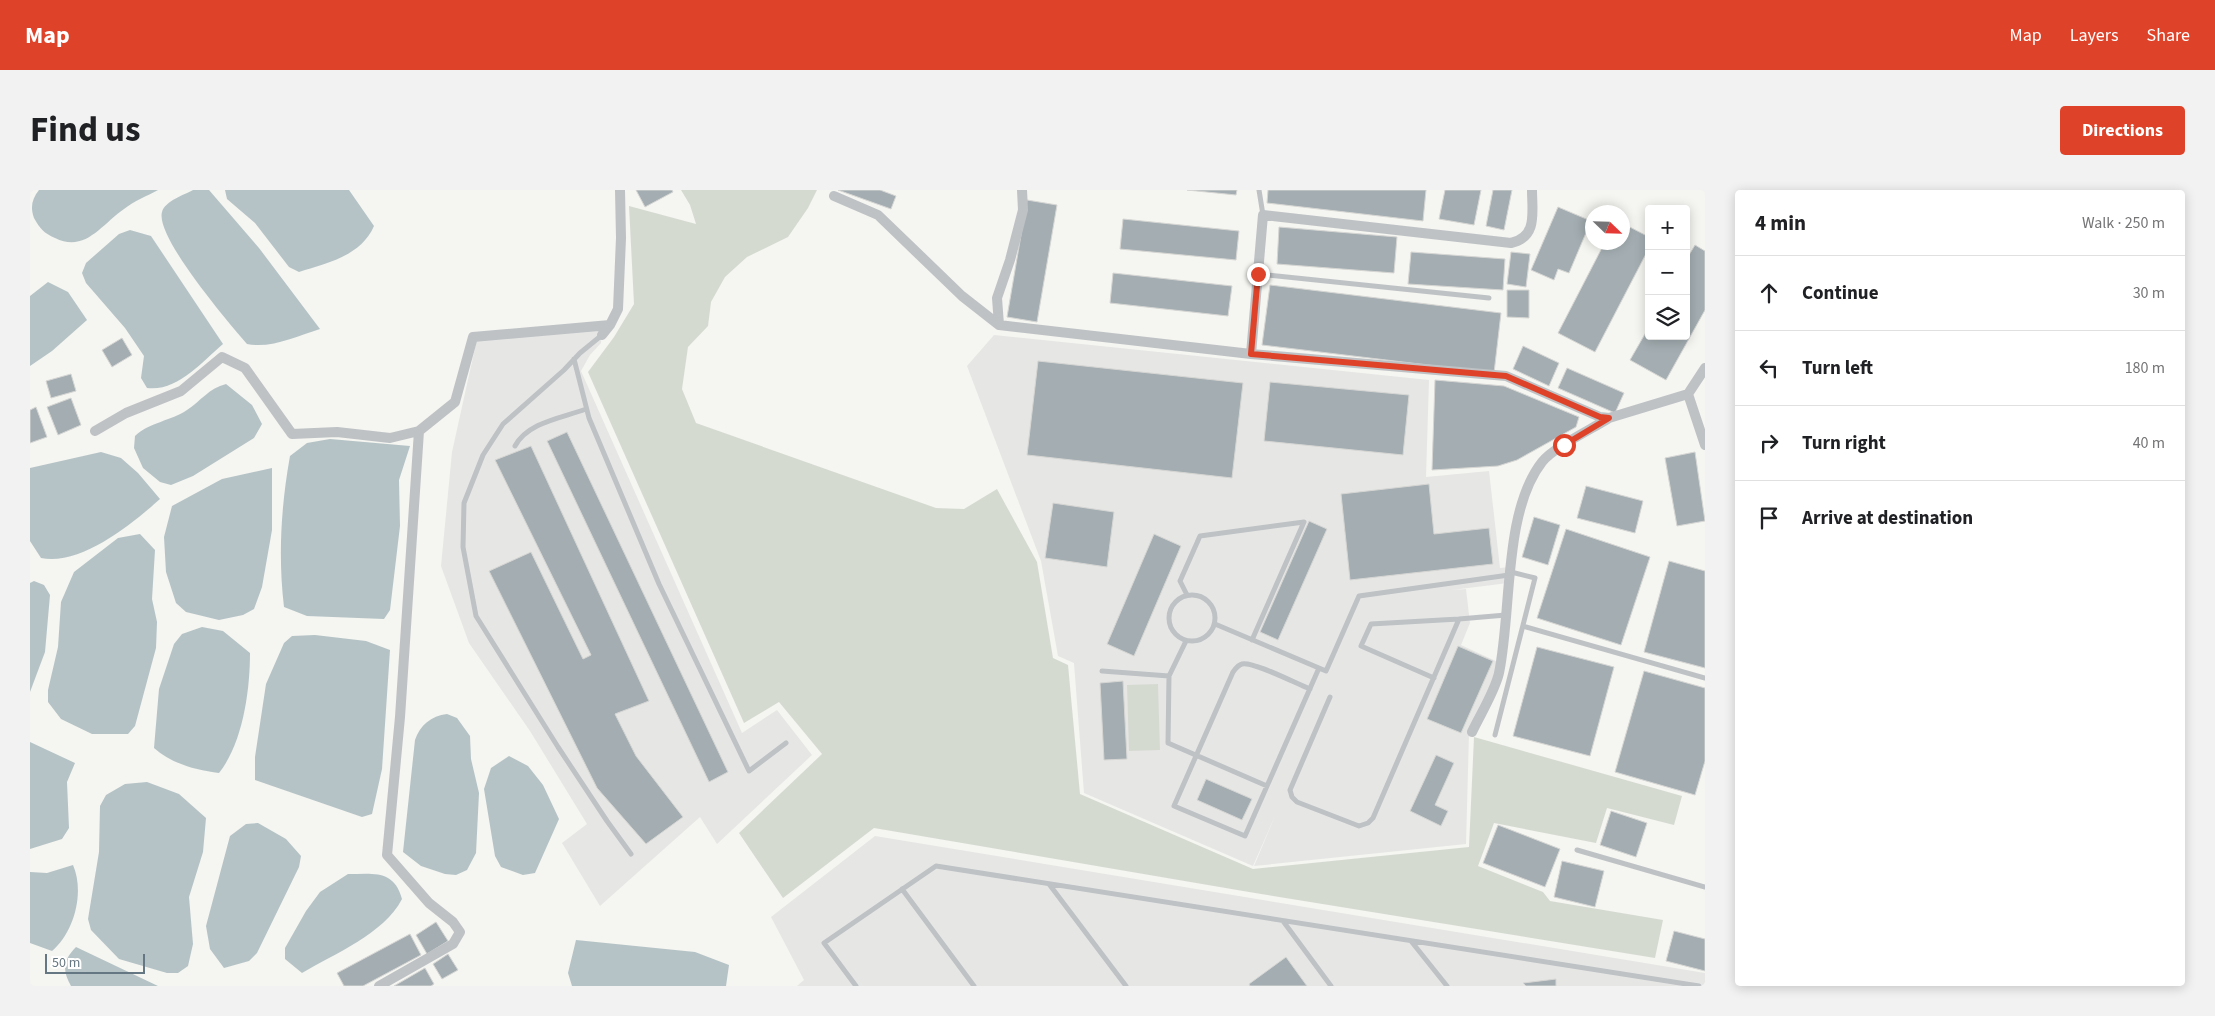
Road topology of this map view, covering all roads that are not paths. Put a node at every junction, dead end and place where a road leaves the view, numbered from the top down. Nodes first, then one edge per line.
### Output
1 (620, 190) edge
2 (1022, 190) edge
3 (1259, 190) edge
4 (1532, 190) edge
5 (834, 196) dead end
6 (1263, 215) junction
7 (1258, 274) junction
8 (1489, 298) dead end
9 (610, 325) junction
10 (999, 325) junction
11 (602, 335) joint
12 (1251, 354) junction
13 (574, 359) junction
14 (1705, 368) edge
15 (1688, 394) junction
16 (586, 410) junction
17 (1609, 418) junction
18 (95, 431) dead end
19 (419, 431) junction
20 (1705, 445) edge
21 (515, 446) dead end
22 (1511, 574) junction
23 (1186, 594) junction
24 (1506, 615) junction
25 (1459, 619) junction
26 (1215, 624) junction
27 (1524, 626) junction
28 (1252, 640) junction
29 (1186, 641) junction
30 (1320, 668) junction
31 (1102, 671) dead end
32 (1169, 676) junction
33 (1434, 678) junction
34 (1705, 678) edge
35 (1310, 689) junction
36 (1330, 697) dead end
37 (1472, 732) dead end
38 (1495, 735) dead end
39 (786, 744) dead end
40 (1196, 755) junction
41 (1266, 786) junction
42 (1577, 850) dead end
43 (631, 854) dead end
44 (1049, 884) junction
45 (1705, 887) edge
46 (902, 889) junction
47 (1283, 921) junction
48 (1411, 941) junction
49 (379, 986) edge
50 (856, 986) edge
51 (974, 986) edge
52 (1126, 986) edge
53 (1331, 986) edge
54 (1447, 986) edge
55 (1699, 986) edge

1 - 9 street
2 - 10 street
3 - 6 lane
4 - 6 street
5 - 10 street
6 - 7 street
7 - 8 lane
7 - 12 street
9 - 11 street
9 - 19 street
10 - 12 street
11 - 13 lane
12 - 17 street
13 - 16 lane
13 - 43 lane
14 - 15 street
15 - 17 street
15 - 20 street
16 - 21 lane
16 - 39 lane
17 - 22 street
18 - 19 street
19 - 49 street
22 - 24 street
22 - 27 lane
22 - 30 lane
23 - 26 lane
23 - 28 lane
23 - 29 lane
24 - 25 lane
24 - 37 street
25 - 33 lane
25 - 33 lane
26 - 28 lane
26 - 29 lane
27 - 34 lane
27 - 38 lane
28 - 30 lane
29 - 32 lane
30 - 35 lane
31 - 32 lane
32 - 40 lane
33 - 36 lane
35 - 40 lane
35 - 41 lane
40 - 41 lane
40 - 41 lane
42 - 45 lane
44 - 46 lane
44 - 47 lane
44 - 52 lane
46 - 50 lane
46 - 51 lane
47 - 48 lane
47 - 53 lane
48 - 54 lane
48 - 55 lane

